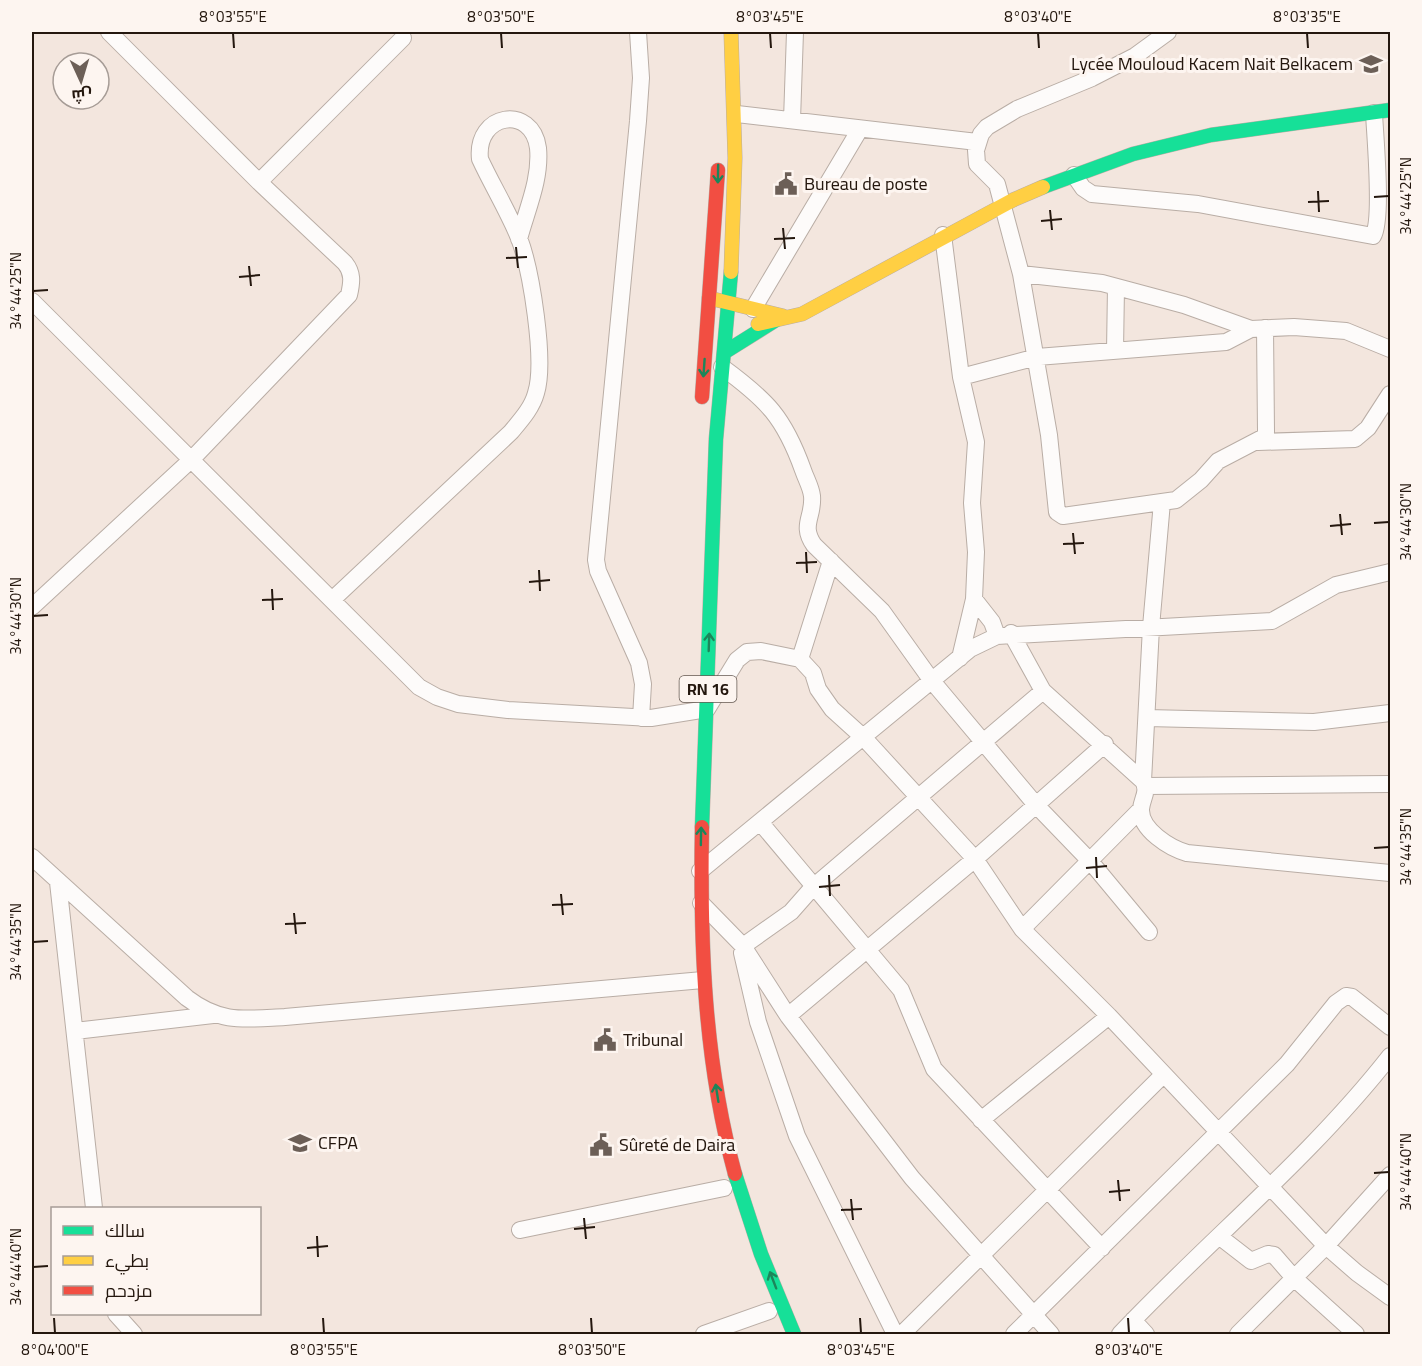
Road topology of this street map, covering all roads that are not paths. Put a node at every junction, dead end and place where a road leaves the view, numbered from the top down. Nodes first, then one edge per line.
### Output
1 (109, 32) edge
2 (638, 32) edge
3 (717, 32) edge
4 (731, 32) edge
5 (795, 32) edge
6 (1168, 32) edge
7 (403, 39) dead end
8 (717, 55) dead end
9 (1382, 112) edge
10 (737, 114) junction
11 (792, 120) junction
12 (860, 129) junction
13 (977, 142) junction
14 (718, 152) dead end
15 (1074, 175) junction
16 (259, 182) junction
17 (1384, 183) edge
18 (1002, 206) junction
19 (944, 235) junction
20 (519, 238) junction
21 (1021, 274) junction
22 (1116, 287) junction
23 (709, 298) junction
24 (32, 301) edge
25 (729, 303) junction
26 (753, 309) junction
27 (782, 319) junction
28 (1258, 329) junction
29 (707, 330) junction
30 (726, 331) junction
31 (1390, 349) edge
32 (1115, 351) junction
33 (1037, 357) junction
34 (723, 360) junction
35 (961, 377) junction
36 (1390, 394) edge
37 (702, 409) dead end
38 (1258, 442) junction
39 (192, 459) junction
40 (1162, 502) junction
41 (831, 561) junction
42 (1390, 572) edge
43 (974, 599) junction
44 (332, 600) junction
45 (32, 607) edge
46 (1151, 627) junction
47 (1004, 634) junction
48 (960, 658) junction
49 (801, 659) junction
50 (932, 681) junction
51 (1043, 690) junction
52 (707, 709) junction
53 (1390, 712) edge
54 (640, 718) junction
55 (1147, 718) junction
56 (864, 738) junction
57 (985, 743) junction
58 (1105, 744) junction
59 (1144, 784) junction
60 (1390, 784) edge
61 (919, 798) junction
62 (1036, 805) junction
63 (1141, 809) junction
64 (760, 822) junction
65 (32, 857) edge
66 (975, 859) junction
67 (1090, 861) junction
68 (700, 871) junction
69 (1390, 873) edge
70 (58, 882) junction
71 (813, 887) junction
72 (692, 901) junction
73 (1022, 929) junction
74 (1149, 932) dead end
75 (741, 945) junction
76 (867, 951) junction
77 (692, 981) junction
78 (213, 1016) junction
79 (788, 1016) junction
80 (1109, 1016) junction
81 (1390, 1027) edge
82 (75, 1031) junction
83 (1390, 1056) edge
84 (1162, 1076) junction
85 (981, 1120) junction
86 (1220, 1133) junction
87 (1390, 1175) edge
88 (722, 1180) joint
89 (1271, 1188) junction
90 (1048, 1189) junction
91 (730, 1206) dead end
92 (94, 1207) edge
93 (520, 1230) dead end
94 (1220, 1237) junction
95 (743, 1245) dead end
96 (1326, 1246) junction
97 (1102, 1248) junction
98 (980, 1255) junction
99 (755, 1278) dead end
100 (1294, 1278) junction
101 (1390, 1297) edge
102 (766, 1305) joint
103 (117, 1315) edge
104 (1034, 1316) junction
105 (1133, 1320) junction
106 (134, 1335) edge
107 (704, 1335) edge
108 (779, 1335) edge
109 (794, 1335) edge
110 (895, 1335) edge
111 (902, 1335) edge
112 (1014, 1335) edge
113 (1052, 1335) edge
114 (1120, 1335) edge
115 (1146, 1335) edge
116 (1238, 1335) edge
117 (1356, 1335) edge

1 - 16 street
2 - 54 street
3 - 8 main road
4 - 10 main road, RN 16
5 - 11 street
6 - 13 street
7 - 16 street
9 - 15 main road
9 - 17 street
10 - 11 street
10 - 25 main road, RN 16
11 - 12 street
12 - 13 street
12 - 26 street
13 - 18 street
14 -> 23 main road
15 - 17 street
15 - 18 main road
16 - 39 street
18 - 19 main road
18 - 21 street
19 - 27 main road
19 - 35 street
20 - 20 street
20 - 44 street
21 - 22 street
21 - 33 street
22 - 28 street
22 - 32 street
23 - 25 main road
23 - 29 main road
24 - 39 street
25 - 26 main road
25 - 30 main road, RN 16
26 - 27 main road
27 - 30 main road
27 - 34 main road
28 - 31 street
28 - 32 street
28 - 38 street
29 - 30 main road
29 -> 37 main road
30 - 34 main road, RN 16
32 - 33 street
33 - 35 street
33 - 40 street
34 - 41 street
52 -> 34 main road, RN 16
35 - 43 street
36 - 38 street
38 - 40 street
39 - 44 street
39 - 45 street
40 - 46 street
41 - 49 street
41 - 50 street
42 - 46 street
43 - 47 street
43 - 48 street
44 - 54 street
46 - 47 street
46 - 55 street
47 - 48 street
47 - 51 street
48 - 50 street
49 - 52 street
49 - 56 street
50 - 56 street
50 - 57 street
51 - 57 street
51 - 58 street
52 - 54 street
68 -> 52 main road, RN 16
53 - 55 street
55 - 59 street
56 - 61 street
56 - 64 street
57 - 61 street
57 - 62 street
58 - 59 street
58 - 62 street
59 - 60 street
59 - 63 street
61 - 66 street
61 - 71 street
62 - 66 street
62 - 67 street
63 - 67 street
63 - 69 street
64 - 68 street
64 - 71 street
65 - 70 street
66 - 73 street
66 - 76 street
67 - 73 street
67 - 74 street
68 - 72 main road, RN 16
70 - 78 street
70 - 82 street
71 - 75 street
71 - 76 street
72 - 75 street
72 - 77 main road, RN 16
73 - 80 street
75 - 79 street
75 - 110 street
76 - 79 street
76 - 85 street
77 - 78 street
109 -> 77 main road, RN 16
78 - 82 street
79 - 98 street
80 - 84 street
80 - 85 street
81 - 86 street
82 - 92 street
83 - 89 street
84 - 86 street
84 - 90 street
85 - 90 street
86 - 89 street
86 - 97 street
87 - 96 street
88 - 91 main road
88 - 93 street
89 - 94 street
89 - 96 street
90 - 97 street
90 - 98 street
94 - 100 street
94 - 105 street
95 - 99 main road
96 - 100 street
96 - 101 street
97 - 104 street
98 - 104 street
98 - 111 street
100 - 116 street
100 - 117 street
102 - 107 street
102 - 108 main road
103 - 106 street
104 - 112 street
104 - 113 street
105 - 114 street
105 - 115 street

